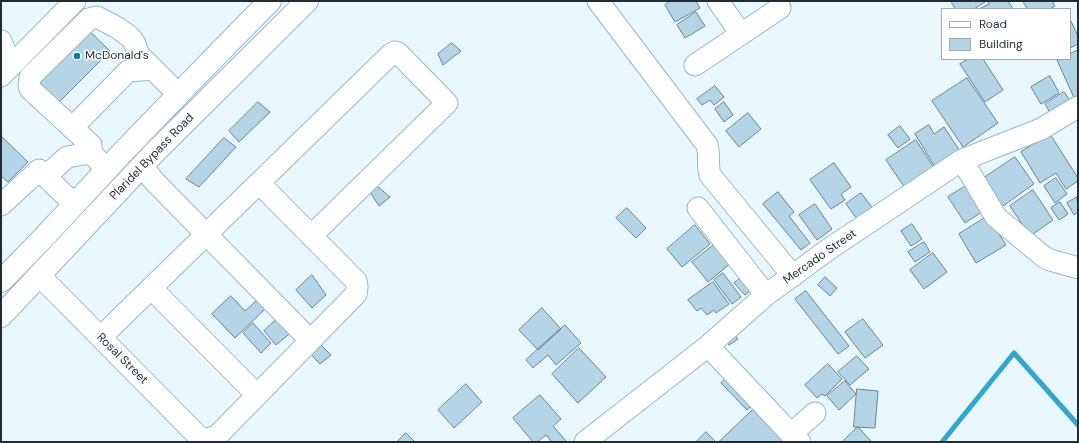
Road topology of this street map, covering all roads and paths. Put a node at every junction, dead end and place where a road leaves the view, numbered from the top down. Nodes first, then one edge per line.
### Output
1 (270, 1) edge
2 (307, 1) edge
3 (598, 1) edge
4 (718, 1) edge
5 (72, 2) edge
6 (780, 8) dead end
7 (741, 34) junction
8 (1, 41) edge
9 (146, 62) junction
10 (695, 65) dead end
11 (6, 71) edge
12 (178, 94) junction
13 (1078, 107) edge
14 (72, 128) junction
15 (962, 160) junction
16 (99, 162) junction
17 (142, 166) junction
18 (46, 176) junction
19 (259, 183) junction
20 (74, 204) junction
21 (1, 205) edge
22 (698, 208) dead end
23 (206, 234) junction
24 (312, 236) junction
25 (1078, 268) edge
26 (39, 275) junction
27 (793, 276) junction
28 (1, 281) edge
29 (151, 288) junction
30 (766, 296) junction
31 (1, 316) edge
32 (101, 337) junction
33 (310, 340) junction
34 (708, 346) junction
35 (257, 395) junction
36 (815, 413) dead end
37 (796, 438) edge
38 (585, 442) edge

1 - 12 highway, Plaridel Bypass Road
2 - 17 highway, Plaridel Bypass Road
3 - 27 street
4 - 7 street
5 - 11 street
6 - 7 street
7 - 10 street
8 - 11 street
9 - 12 street
9 - 14 street
9 - 14 street
12 - 16 highway, Plaridel Bypass Road
13 - 15 street, Mercado Street
14 - 16 street
15 - 25 street
15 - 27 street, Mercado Street
16 - 18 street
16 - 20 highway, Plaridel Bypass Road
17 - 23 street
17 - 26 highway, Plaridel Bypass Road
18 - 20 street
18 - 21 street
19 - 23 street
19 - 24 street
19 - 24 street
20 - 28 highway, Plaridel Bypass Road
22 - 30 street
23 - 29 street
23 - 33 street
24 - 33 street
26 - 31 highway, Plaridel Bypass Road
26 - 32 street, Rosal Street
27 - 30 street, Mercado Street
29 - 32 street
29 - 35 street
30 - 34 street, Mercado Street
32 - 35 street, Rosal Street
33 - 35 street
34 - 37 street
34 - 38 street, Mercado Street
36 - 37 street

